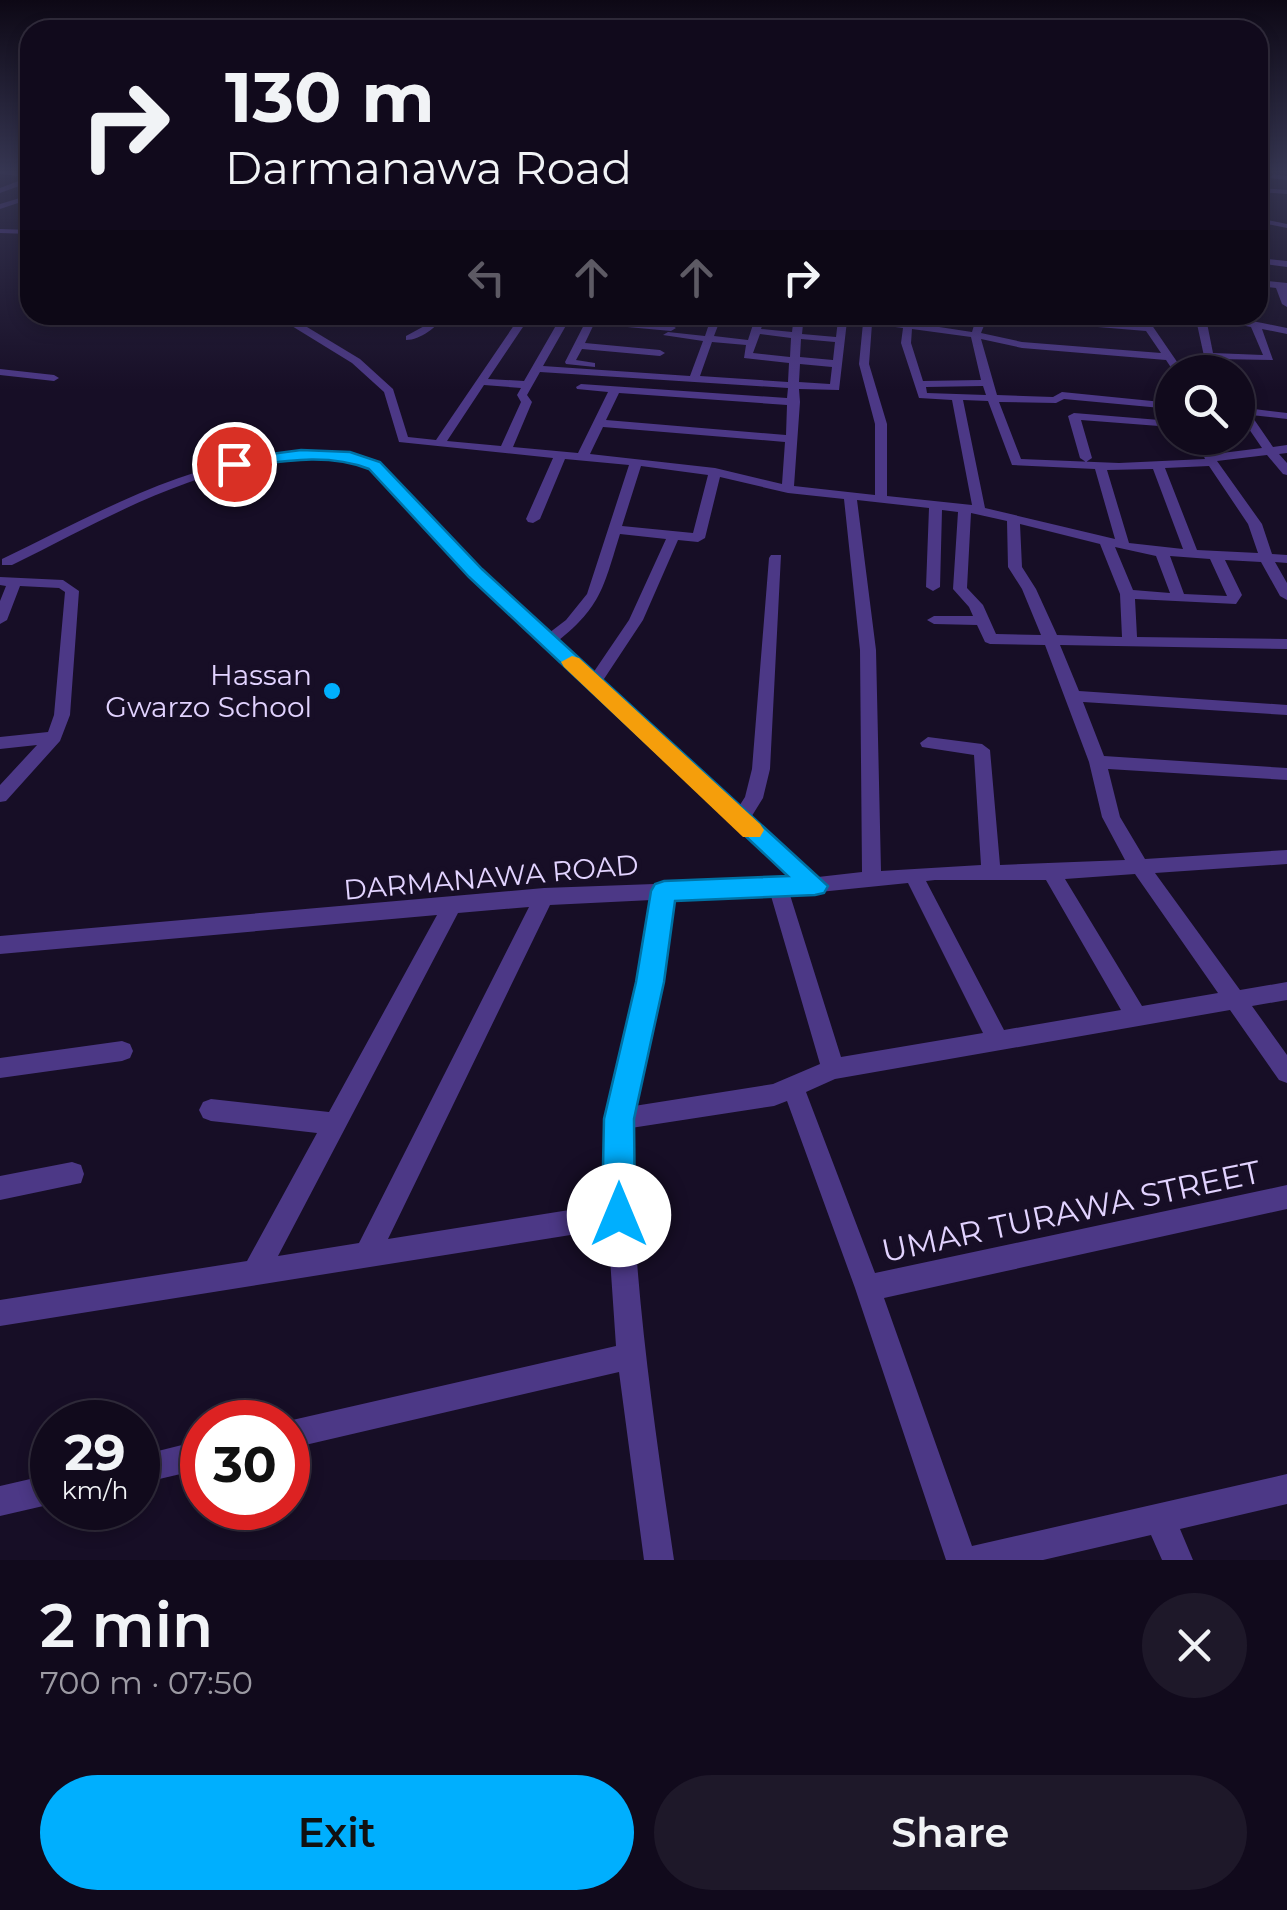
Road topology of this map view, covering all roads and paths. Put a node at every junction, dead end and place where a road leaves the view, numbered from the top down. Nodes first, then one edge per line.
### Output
1 (1268, 261) edge
2 (1274, 262) junction
3 (1287, 264) edge
4 (1285, 284) edge
5 (1287, 304) edge
6 (433, 325) edge
7 (519, 325) edge
8 (562, 325) edge
9 (590, 325) edge
10 (627, 325) edge
11 (632, 325) edge
12 (672, 325) edge
13 (713, 325) edge
14 (758, 325) edge
15 (798, 325) edge
16 (843, 325) edge
17 (867, 325) edge
18 (908, 325) edge
19 (930, 325) edge
20 (979, 325) edge
21 (1067, 325) edge
22 (1132, 325) edge
23 (1145, 325) edge
24 (1204, 325) edge
25 (1252, 325) edge
26 (301, 326) edge
27 (1146, 328) junction
28 (670, 332) junction
29 (975, 335) junction
30 (795, 336) junction
31 (754, 337) junction
32 (409, 338) dead end
33 (708, 339) junction
34 (842, 340) junction
35 (581, 346) junction
36 (1067, 348) junction
37 (616, 349) junction
38 (660, 353) junction
39 (1155, 355) edge
40 (1167, 355) edge
41 (1209, 355) edge
42 (748, 356) junction
43 (1255, 358) edge
44 (793, 360) junction
45 (838, 364) junction
46 (538, 368) junction
47 (0, 372) edge
48 (656, 374) junction
49 (54, 378) dead end
50 (690, 379) junction
51 (478, 381) junction
52 (739, 381) junction
53 (987, 383) junction
54 (790, 384) junction
55 (919, 384) junction
56 (528, 385) junction
57 (581, 386) dead end
58 (615, 390) junction
59 (680, 394) junction
60 (957, 398) junction
61 (995, 399) junction
62 (794, 402) junction
63 (1155, 404) edge
64 (1255, 410) edge
65 (1287, 416) edge
66 (599, 422) junction
67 (1155, 423) edge
68 (1255, 428) edge
69 (793, 439) junction
70 (438, 445) junction
71 (1287, 448) edge
72 (504, 452) junction
73 (1272, 452) junction
74 (1209, 455) edge
75 (560, 456) junction
76 (582, 458) junction
77 (1086, 458) dead end
78 (1211, 460) junction
79 (636, 462) junction
80 (1157, 464) junction
81 (1100, 467) junction
82 (1287, 470) edge
83 (715, 472) junction
84 (788, 490) junction
85 (850, 494) junction
86 (881, 497) junction
87 (936, 504) junction
88 (972, 509) junction
89 (1013, 518) junction
90 (533, 519) dead end
91 (614, 528) junction
92 (673, 537) junction
93 (1106, 542) junction
94 (1124, 548) junction
95 (1162, 553) junction
96 (1192, 554) junction
97 (1216, 556) junction
98 (776, 558) dead end
99 (1266, 558) junction
100 (1287, 560) edge
101 (7, 562) dead end
102 (8, 581) edge
103 (932, 587) dead end
104 (1127, 594) junction
105 (1287, 596) edge
106 (1180, 598) junction
107 (0, 620) edge
108 (934, 620) dead end
109 (983, 622) junction
110 (1051, 640) junction
111 (1130, 640) junction
112 (548, 641) junction
113 (1287, 644) edge
114 (594, 683) junction
115 (1073, 696) junction
116 (1287, 710) edge
117 (54, 737) junction
118 (928, 743) dead end
119 (0, 744) edge
120 (1098, 762) junction
121 (1287, 774) edge
122 (0, 796) edge
123 (740, 820) junction
124 (1287, 858) edge
125 (1138, 866) junction
126 (1051, 872) junction
127 (991, 873) junction
128 (912, 875) junction
129 (872, 878) junction
130 (815, 886) junction
131 (778, 888) junction
132 (664, 891) junction
133 (544, 896) junction
134 (451, 907) junction
135 (0, 945) edge
136 (1287, 991) edge
137 (1236, 1001) junction
138 (1137, 1018) junction
139 (998, 1041) junction
140 (122, 1051) dead end
141 (0, 1068) edge
142 (832, 1070) junction
143 (1287, 1073) edge
144 (793, 1088) junction
145 (211, 1110) dead end
146 (619, 1119) junction
147 (335, 1124) junction
148 (72, 1174) dead end
149 (0, 1188) edge
150 (1287, 1197) edge
151 (619, 1215) junction
152 (367, 1254) junction
153 (256, 1271) junction
154 (868, 1288) junction
155 (0, 1313) edge
156 (632, 1356) junction
157 (310, 1430) edge
158 (1287, 1489) edge
159 (30, 1494) edge
160 (0, 1501) edge
161 (1159, 1518) junction
162 (1018, 1555) edge
163 (659, 1560) edge
164 (961, 1560) edge
165 (976, 1560) edge
166 (1178, 1560) edge

1 - 2 street
2 - 3 street
2 - 4 street
4 - 5 street
6 - 32 street
7 - 51 street
8 - 46 street
9 - 35 street
10 - 37 street
11 - 28 street
12 - 28 street
13 - 33 street
14 - 31 street
15 - 30 street
16 - 34 street
17 - 86 street
18 - 55 street
19 - 29 street
20 - 29 street
21 - 36 street
22 - 27 street
23 - 27 street
24 - 41 street
25 - 43 street
26 - 70 street
27 - 40 street
28 - 33 street
28 - 38 street
29 - 36 street
29 - 53 street
30 - 31 street
30 - 34 street
30 - 44 street
31 - 33 street
31 - 42 street
33 - 50 street
34 - 45 street
35 - 37 street
35 - 48 street
36 - 39 street
37 - 38 street
38 - 48 street
42 - 44 street
42 - 52 street
44 - 45 street
44 - 54 street
45 - 54 street
46 - 48 street
46 - 56 street
47 - 49 street
48 - 50 street
50 - 52 street
50 - 59 street
51 - 56 street
51 - 70 street
52 - 54 street
53 - 55 street
53 - 61 street
54 - 62 street
55 - 60 street
56 - 72 street
57 - 58 street
58 - 59 street
58 - 66 street
59 - 62 street
60 - 61 street
60 - 88 street
61 - 63 street
61 - 81 street
62 - 69 street
64 - 65 street
66 - 69 street
66 - 76 street
67 - 77 street
68 - 73 street
69 - 84 street
70 - 72 street
71 - 73 street
72 - 75 street
73 - 78 street
73 - 82 street
74 - 78 street
75 - 76 street
75 - 90 street
76 - 79 street
78 - 80 street
78 - 99 street
79 - 83 street
79 - 91 street
80 - 81 street
80 - 96 street
81 - 94 street
83 - 84 street
83 - 92 street
84 - 85 street
85 - 86 street
85 - 129 street
86 - 87 street
87 - 88 street
87 - 103 street
88 - 89 street
88 - 109 street
89 - 93 street
89 - 110 street
91 - 92 street
91 - 112 street
92 - 114 street
93 - 94 street
93 - 104 street
94 - 95 street
95 - 96 street
95 - 106 street
96 - 97 street
97 - 99 street
97 - 106 street
98 - 123 street
99 - 100 street
99 - 105 street
101 - 112 street
102 - 107 street
102 - 117 street
104 - 106 street
104 - 111 street
108 - 109 street
109 - 110 street
110 - 111 street
110 - 115 street
111 - 113 street
112 - 114 street
114 - 123 street
115 - 116 street
115 - 120 street
117 - 119 street
117 - 122 street
118 - 127 street
120 - 121 street
120 - 125 street
123 - 130 street
124 - 125 street, DARMANAWA ROAD
125 - 126 street, DARMANAWA ROAD
125 - 137 street
126 - 127 street, DARMANAWA ROAD
126 - 138 street
127 - 128 street, DARMANAWA ROAD
128 - 129 street, DARMANAWA ROAD
128 - 139 street
129 - 130 street, DARMANAWA ROAD
130 - 131 street, DARMANAWA ROAD
131 - 132 street, DARMANAWA ROAD
131 - 142 street
132 - 133 street, DARMANAWA ROAD
132 - 146 street
133 - 134 street, DARMANAWA ROAD
133 - 152 street
134 - 135 street, DARMANAWA ROAD
134 - 147 street
136 - 137 street
137 - 138 street
137 - 143 street
138 - 139 street
139 - 142 street
140 - 141 street
142 - 144 street
144 - 146 street
144 - 154 street
145 - 147 street
146 - 151 street
147 - 153 street
148 - 149 street
150 - 154 street, UMAR TURAWA STREET
151 - 152 street
151 - 156 street
152 - 153 street
153 - 155 street
154 - 164 street
156 - 157 street
156 - 163 street
158 - 161 street
159 - 160 street
161 - 162 street
161 - 166 street
162 - 165 street

